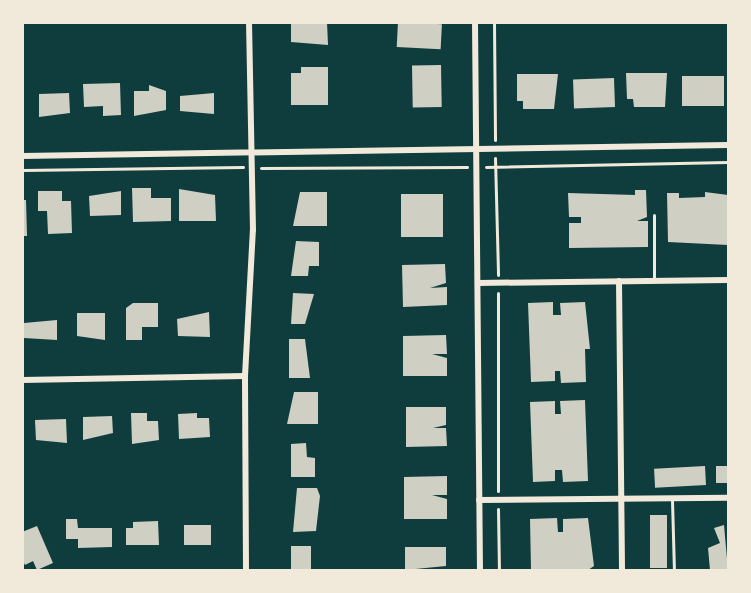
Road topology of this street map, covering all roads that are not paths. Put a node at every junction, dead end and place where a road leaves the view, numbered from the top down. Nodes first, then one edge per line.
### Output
1 (249, 22) edge
2 (475, 22) edge
3 (729, 145) edge
4 (478, 149) junction
5 (252, 152) junction
6 (22, 156) edge
7 (654, 215) dead end
8 (654, 280) junction
9 (729, 280) edge
10 (619, 281) junction
11 (479, 283) junction
12 (245, 376) junction
13 (22, 380) edge
14 (622, 498) junction
15 (672, 498) junction
16 (729, 498) edge
17 (479, 500) junction
18 (246, 570) edge
19 (480, 570) edge
20 (622, 570) edge
21 (674, 570) edge

1 - 5 street
2 - 4 street
3 - 4 street
4 - 5 street
4 - 11 street
5 - 6 street
5 - 12 street
7 - 8 lane
8 - 9 street
8 - 10 street
10 - 11 street
10 - 14 street
11 - 17 street
12 - 13 street
12 - 18 street
14 - 15 street
14 - 17 street
14 - 20 street
15 - 16 street
15 - 21 lane
17 - 19 street

